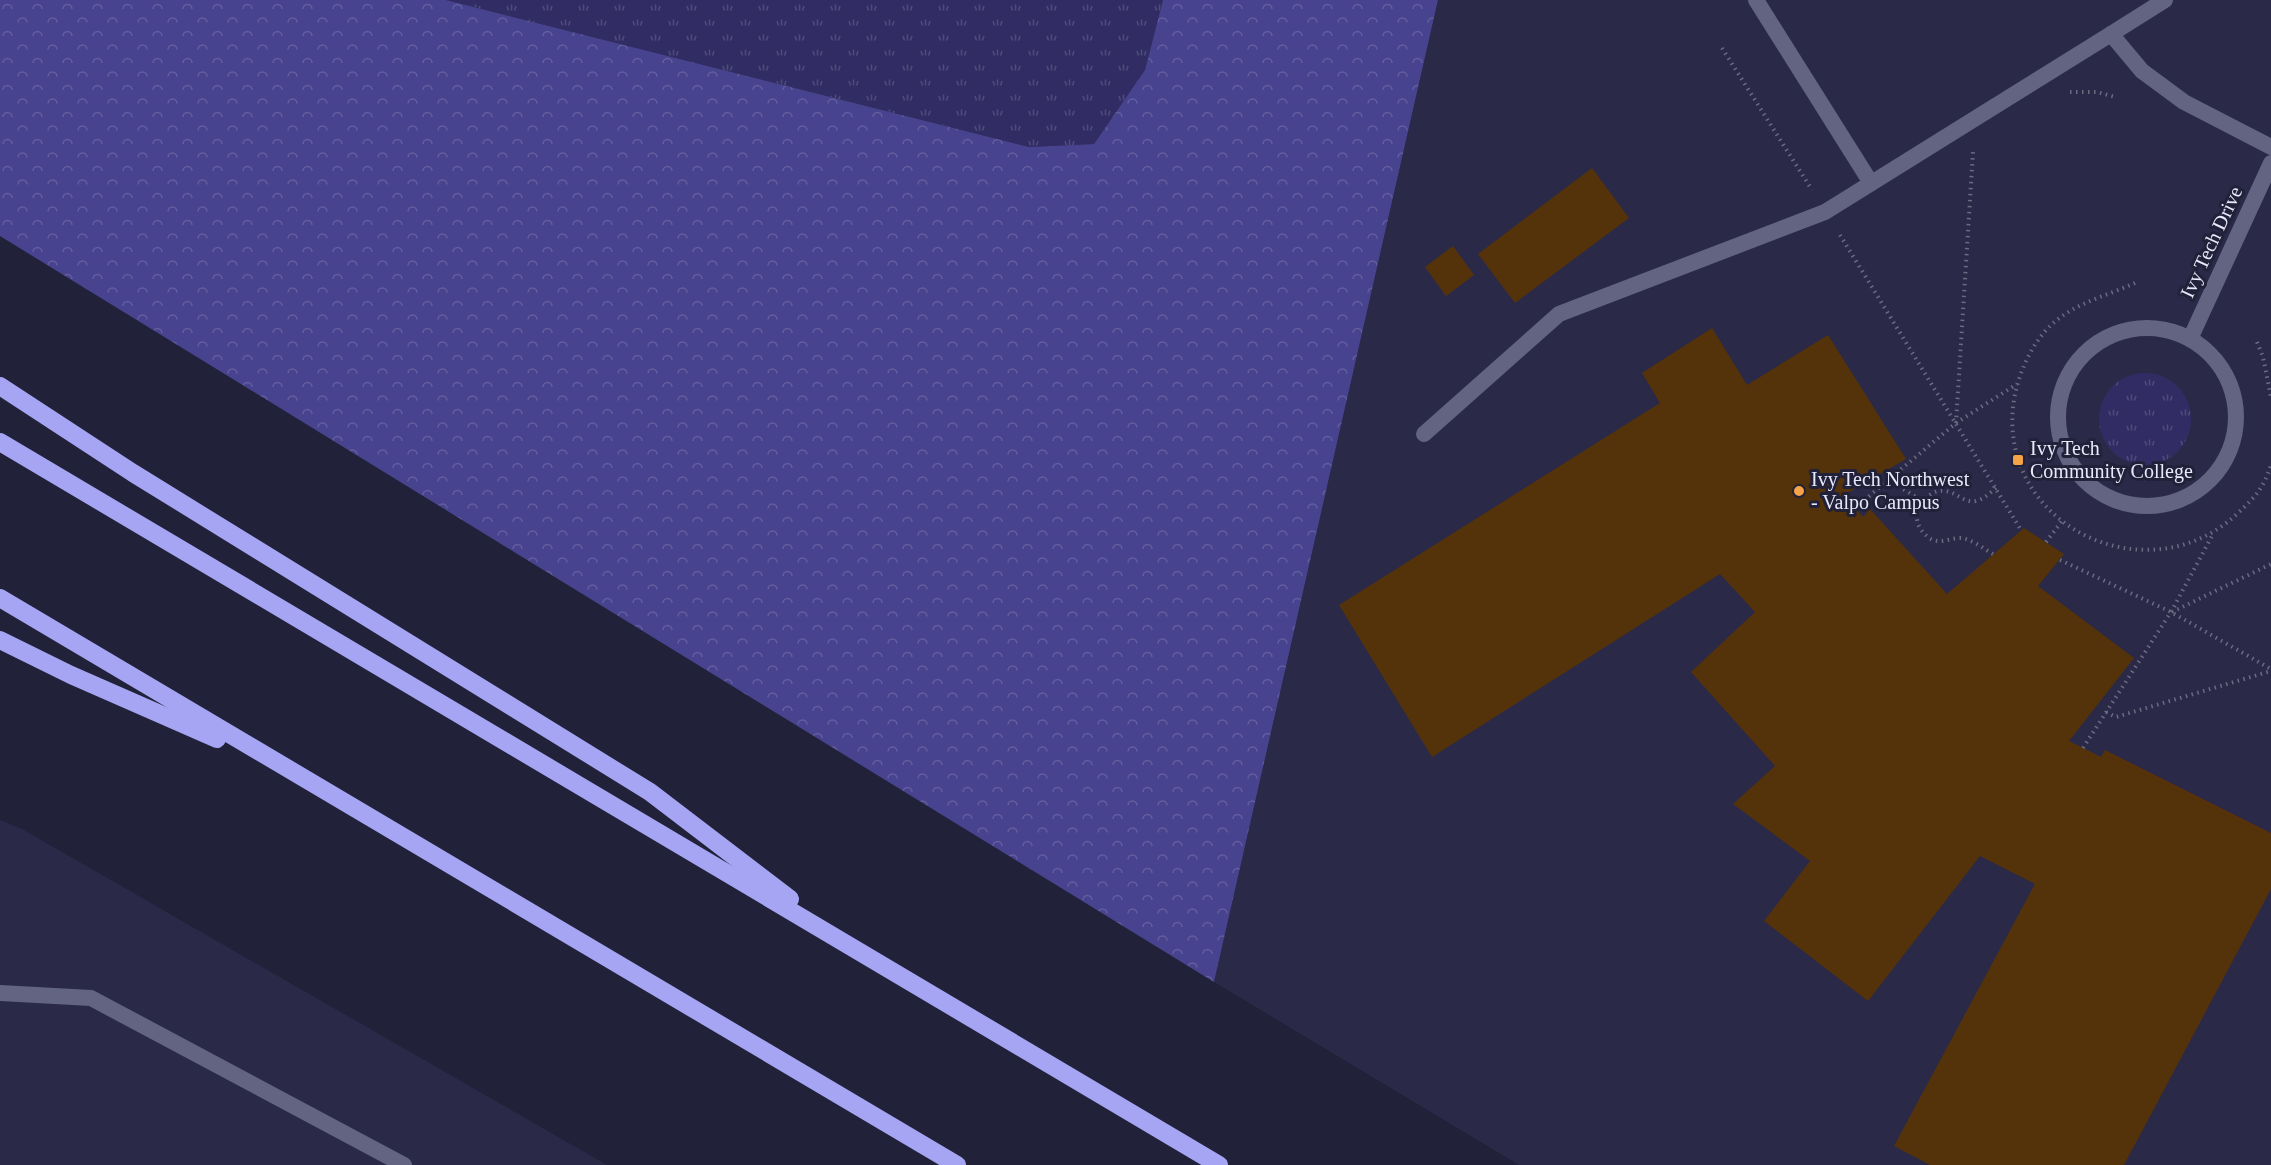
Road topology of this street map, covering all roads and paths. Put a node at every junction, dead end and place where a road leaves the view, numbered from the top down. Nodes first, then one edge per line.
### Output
1 (1756, 0) edge
2 (2165, 0) edge
3 (2111, 34) junction
4 (1722, 48) dead end
5 (2066, 93) dead end
6 (2115, 98) dead end
7 (2271, 147) edge
8 (1964, 155) dead end
9 (2271, 163) edge
10 (1871, 183) junction
11 (1814, 193) dead end
12 (1849, 230) dead end
13 (2135, 284) dead end
14 (2190, 339) junction
15 (2257, 342) dead end
16 (2018, 384) junction
17 (0, 386) edge
18 (2271, 397) edge
19 (1956, 423) junction
20 (1424, 434) dead end
21 (0, 442) edge
22 (2271, 465) edge
23 (1888, 480) junction
24 (1996, 488) junction
25 (1923, 501) junction
26 (1855, 508) dead end
27 (2062, 521) junction
28 (2021, 530) dead end
29 (2212, 534) junction
30 (2046, 542) dead end
31 (1994, 554) dead end
32 (2060, 560) dead end
33 (2271, 564) edge
34 (0, 598) edge
35 (2171, 612) junction
36 (0, 640) edge
37 (2271, 670) edge
38 (2106, 712) junction
39 (2083, 748) dead end
40 (288, 770) junction
41 (856, 950) junction
42 (0, 993) edge
43 (404, 1165) edge
44 (957, 1165) edge
45 (1219, 1165) edge

1 - 10 street
2 - 3 street
3 - 7 street
3 - 10 street
4 - 11 path
5 - 6 path
8 - 19 path
9 - 14 street, Ivy Tech Drive
10 - 20 street
12 - 19 path
13 - 16 path
14 - 14 street
15 - 18 path
16 - 19 path
16 - 27 path
17 - 41 highway
19 - 23 path
19 - 24 path
21 - 41 highway
22 - 29 path
23 - 25 path
23 - 26 path
24 - 25 path
24 - 28 path
25 - 31 path
27 - 29 path
27 - 30 path
29 - 35 path
32 - 35 path
33 - 35 path
34 - 40 highway
35 - 37 path
35 - 38 path
36 - 40 highway
37 - 38 path
38 - 39 path
40 - 44 highway
41 - 45 highway
42 - 43 street

